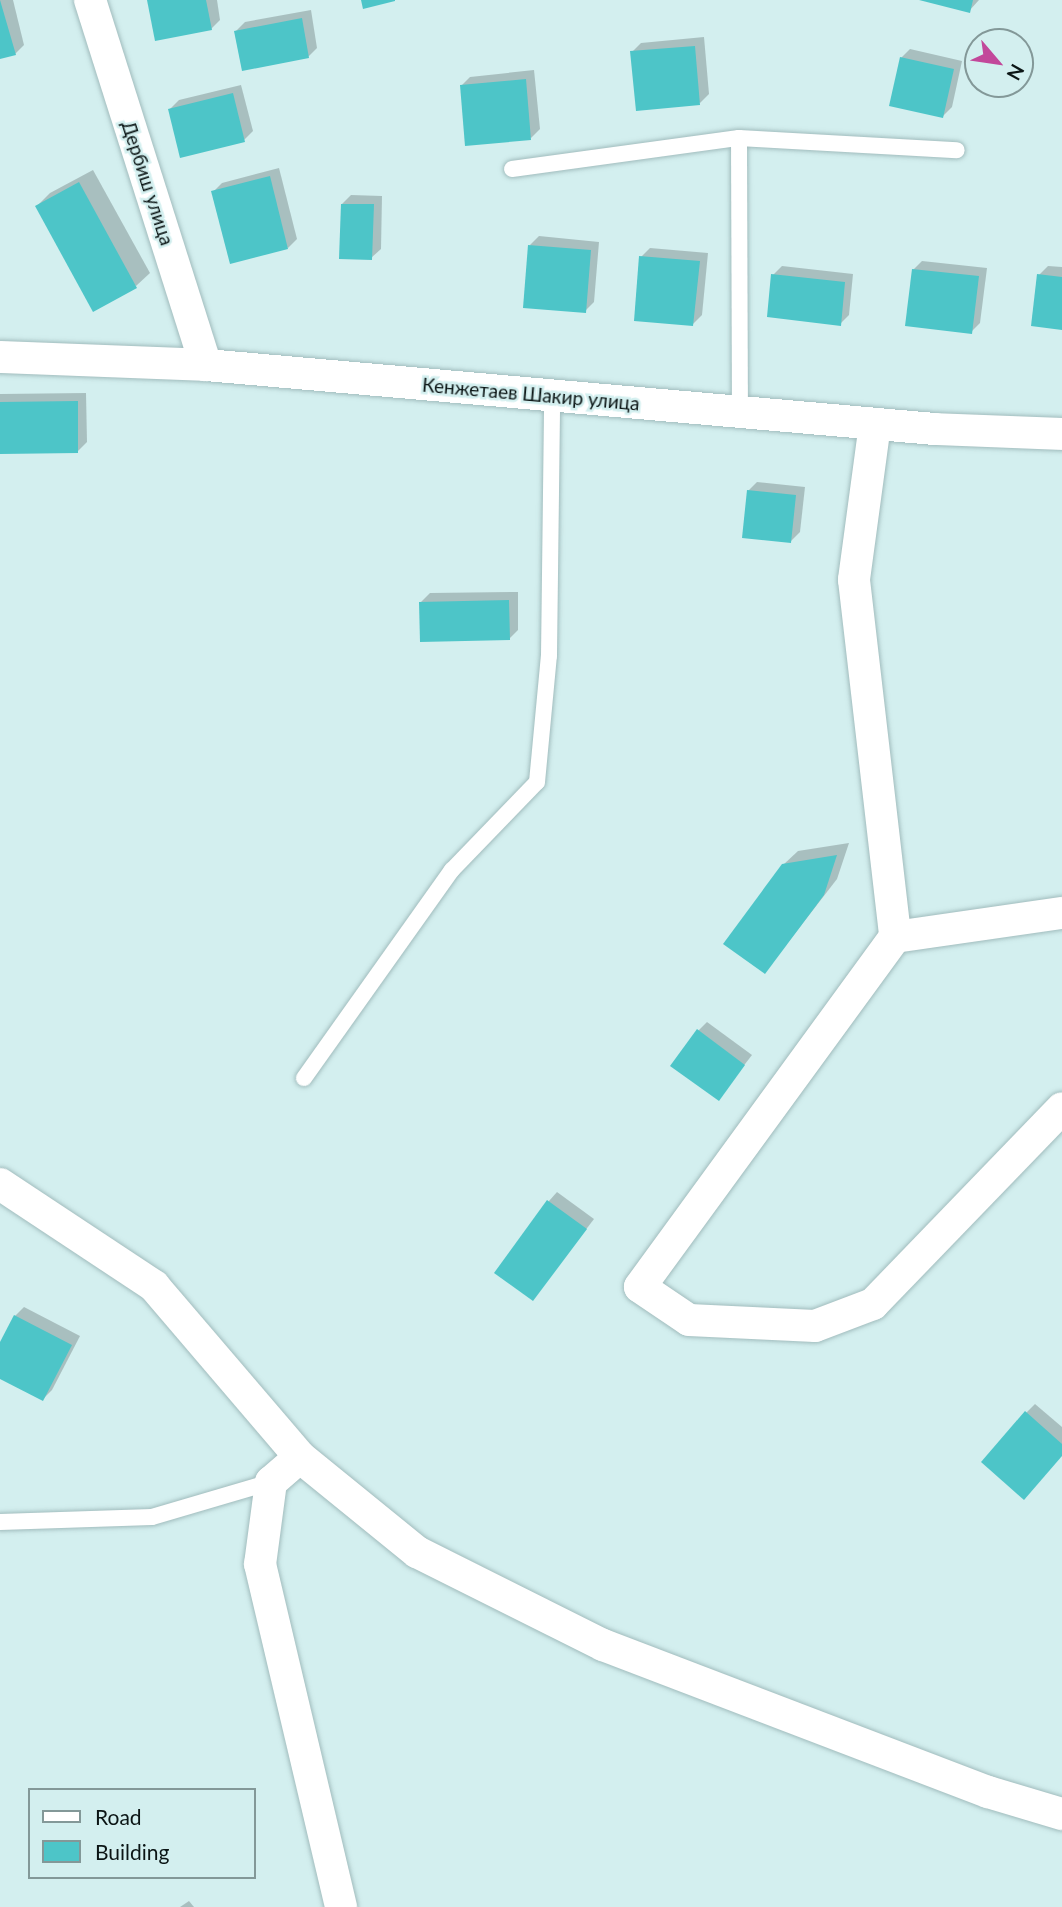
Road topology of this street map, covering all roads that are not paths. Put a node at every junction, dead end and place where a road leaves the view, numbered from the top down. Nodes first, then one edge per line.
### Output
1 (90, 0) edge
2 (739, 138) junction
3 (957, 150) dead end
4 (512, 169) dead end
5 (0, 357) edge
6 (206, 365) junction
7 (552, 396) junction
8 (740, 412) junction
9 (875, 424) junction
10 (1062, 434) edge
11 (1062, 914) edge
12 (895, 937) junction
13 (304, 1078) dead end
14 (1062, 1108) edge
15 (0, 1184) edge
16 (300, 1457) junction
17 (271, 1482) junction
18 (0, 1522) edge
19 (1062, 1814) edge
20 (341, 1907) edge

1 - 6 street, Дербиш улица
2 - 3 lane
2 - 4 lane
2 - 8 lane
5 - 6 street, Кенжетаев Шакир улица
6 - 7 street, Кенжетаев Шакир улица
7 - 8 street, Кенжетаев Шакир улица
7 - 13 lane
8 - 9 street, Кенжетаев Шакир улица
9 - 10 street, Кенжетаев Шакир улица
9 - 12 street
11 - 12 street
12 - 14 street
15 - 16 street
16 - 17 street
16 - 19 street
17 - 18 lane
17 - 20 street

